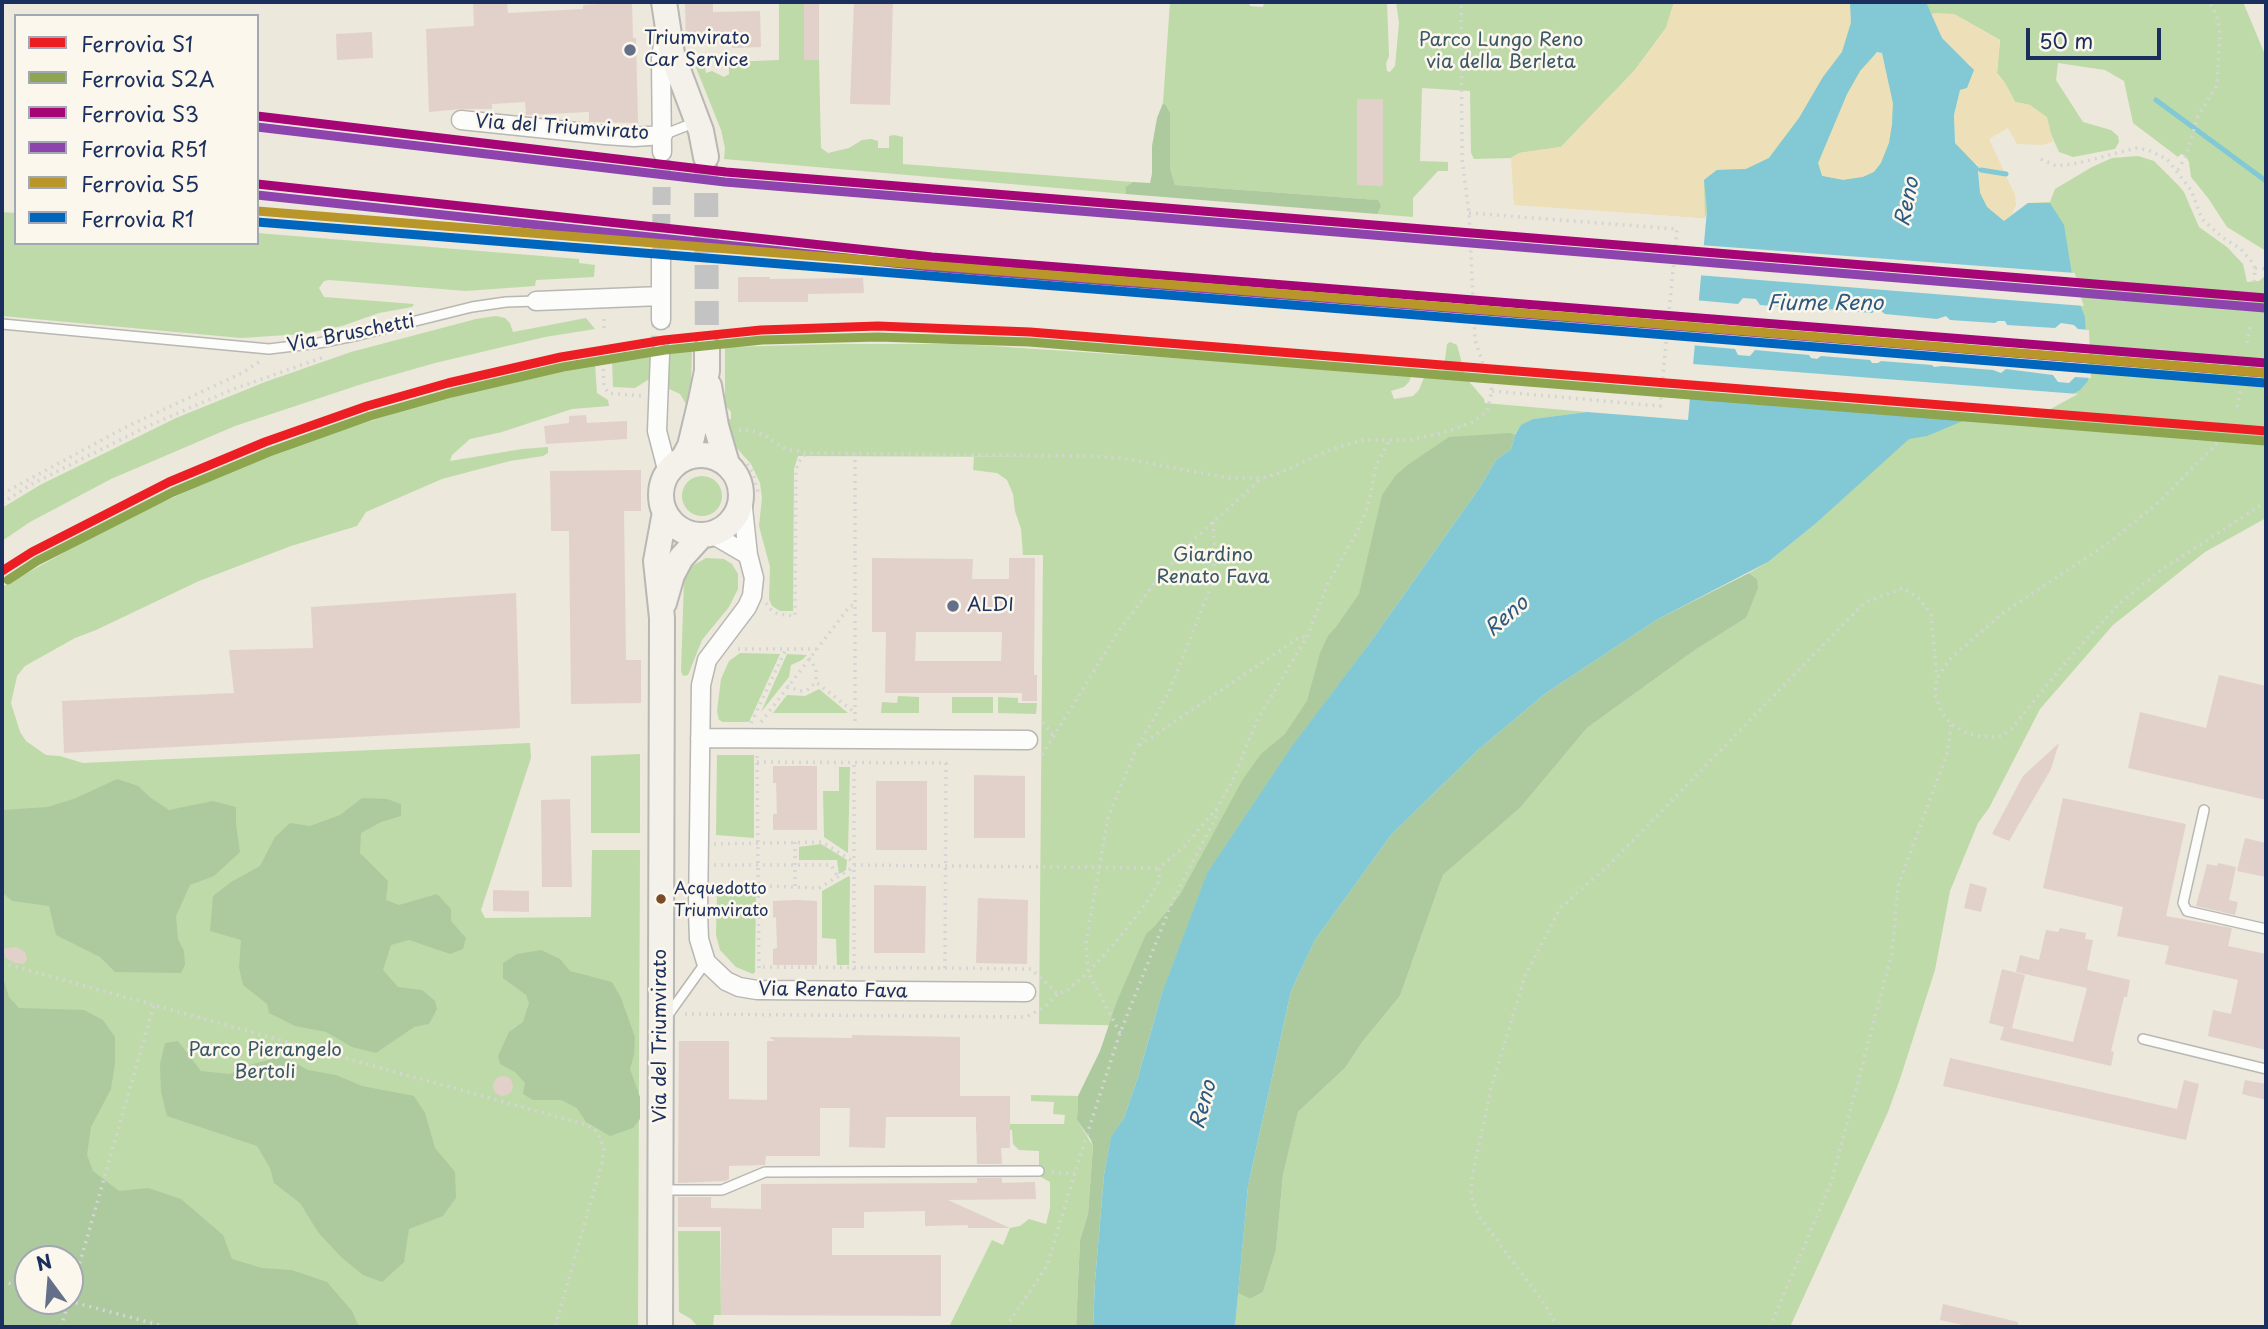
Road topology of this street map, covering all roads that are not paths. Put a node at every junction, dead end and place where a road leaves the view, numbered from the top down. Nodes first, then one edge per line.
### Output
1 (665, 13) edge
2 (461, 120) dead end
3 (698, 121) junction
4 (663, 143) junction
5 (706, 157) tunnel mouth
6 (661, 258) tunnel mouth
7 (661, 296) junction
8 (536, 301) joint
9 (661, 320) tunnel mouth
10 (2, 324) edge
11 (660, 354) tunnel mouth
12 (727, 464) junction
13 (675, 466) junction
14 (742, 499) junction
15 (665, 512) junction
16 (707, 535) junction
17 (748, 555) junction
18 (662, 618) junction
19 (700, 738) junction
20 (1028, 740) dead end
21 (2204, 810) dead end
22 (2266, 929) edge
23 (706, 962) junction
24 (1027, 992) dead end
25 (670, 1019) junction
26 (2143, 1039) dead end
27 (2266, 1069) edge
28 (1039, 1171) road end
29 (661, 1190) junction
30 (660, 1327) edge

1 - 3 main road, Via del Triumvirato
1 - 4 street, Via del Triumvirato
2 - 4 street, Via del Triumvirato
3 - 4 lane, Via del Triumvirato
3 - 5 main road, Via del Triumvirato
6 - 7 street
7 - 8 street, Via Bruschetti
7 - 9 street
8 - 10 lane, Via Bruschetti
11 - 13 street
12 - 13 main road
12 - 13 main road
12 - 14 main road
13 - 15 main road
14 - 16 main road
14 - 17 street
15 - 16 main road
15 - 18 main road, Via del Triumvirato
16 - 17 street
16 - 18 main road, Via del Triumvirato
17 - 19 street
18 - 25 main road, Via del Triumvirato
19 - 20 street
19 - 23 street
21 - 22 lane
23 - 24 street, Via Renato Fava
23 - 25 lane
25 - 29 main road, Via del Triumvirato
26 - 27 lane
28 - 29 lane
29 - 30 main road, Via del Triumvirato

